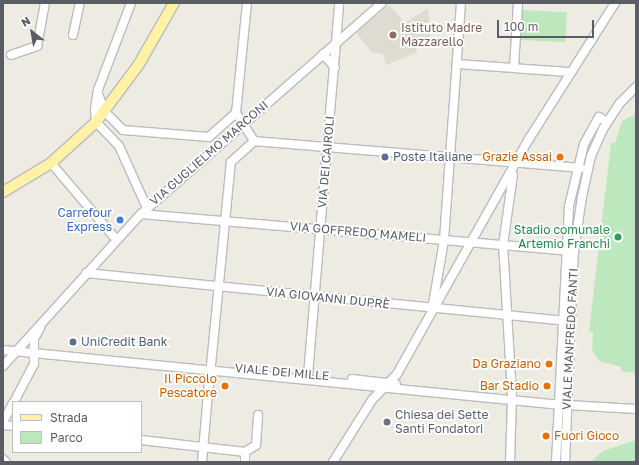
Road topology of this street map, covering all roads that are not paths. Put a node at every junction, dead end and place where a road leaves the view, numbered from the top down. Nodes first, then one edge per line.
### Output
1 (45, 3) edge
2 (80, 3) edge
3 (131, 3) edge
4 (174, 3) edge
5 (247, 3) edge
6 (339, 3) edge
7 (382, 3) edge
8 (461, 3) edge
9 (518, 3) edge
10 (615, 3) edge
11 (338, 18) junction
12 (353, 28) junction
13 (73, 35) dead end
14 (336, 43) junction
15 (323, 54) junction
16 (11, 55) dead end
17 (457, 64) junction
18 (335, 68) junction
19 (514, 68) junction
20 (569, 72) junction
21 (636, 87) edge
22 (98, 90) junction
23 (105, 112) junction
24 (236, 113) junction
25 (96, 122) junction
26 (607, 122) junction
27 (241, 124) junction
28 (123, 130) junction
29 (209, 137) junction
30 (114, 140) junction
31 (254, 141) junction
32 (217, 145) junction
33 (327, 147) junction
34 (449, 156) junction
35 (51, 162) junction
36 (515, 165) junction
37 (577, 167) junction
38 (588, 168) junction
39 (3, 192) edge
40 (147, 208) junction
41 (141, 214) junction
42 (225, 221) junction
43 (320, 229) junction
44 (116, 239) junction
45 (444, 240) junction
46 (472, 242) junction
47 (504, 245) junction
48 (565, 251) junction
49 (574, 251) junction
50 (86, 273) junction
51 (218, 287) junction
52 (315, 296) junction
53 (432, 308) junction
54 (48, 315) junction
55 (508, 316) junction
56 (562, 321) junction
57 (571, 321) junction
58 (3, 345) edge
59 (18, 349) junction
60 (3, 350) edge
61 (35, 351) junction
62 (3, 366) edge
63 (211, 368) junction
64 (308, 375) junction
65 (358, 385) junction
66 (386, 386) junction
67 (512, 398) junction
68 (14, 401) edge
69 (12, 405) edge
70 (559, 405) junction
71 (568, 405) junction
72 (368, 406) junction
73 (636, 409) edge
74 (258, 414) dead end
75 (3, 423) edge
76 (142, 440) edge
77 (204, 446) junction
78 (246, 452) junction
79 (3, 459) edge
80 (6, 462) edge
81 (202, 462) edge
82 (245, 462) edge
83 (333, 462) edge
84 (510, 462) edge
85 (556, 462) edge
86 (565, 462) edge

1 - 16 street
2 - 13 street
3 - 22 street
4 - 23 main road
5 - 24 street
6 - 11 street, VIA DEI CAIROLI
7 - 12 street, VIA GUGLIELMO MARCONI
8 - 17 street
9 - 19 street
10 - 20 street
11 - 12 street
11 - 14 street, VIA DEI CAIROLI
12 - 14 street, VIA GUGLIELMO MARCONI
14 - 15 street, VIA GUGLIELMO MARCONI
14 - 18 street, VIA DEI CAIROLI
15 - 18 street
15 - 27 street, VIA GUGLIELMO MARCONI
17 - 19 street
17 - 34 street
18 - 33 street, VIA DEI CAIROLI
19 - 20 street
20 - 36 street
21 - 26 street, VIALE MANFREDO FANTI
22 - 23 street
22 - 25 street
23 - 25 main road
23 - 28 street
24 - 27 street
24 - 29 street
25 - 30 street
25 - 35 main road
26 - 37 street
26 - 38 street, VIALE MANFREDO FANTI
27 - 31 street
27 - 32 street, VIA GUGLIELMO MARCONI
28 - 29 street
28 - 30 street
29 - 32 street
30 - 40 street
31 - 33 street
31 - 42 street
32 - 40 street, VIA GUGLIELMO MARCONI
33 - 34 street
33 - 43 street, VIA DEI CAIROLI
34 - 36 street
34 - 45 street
35 - 39 main road
35 - 44 street
36 - 37 street
36 - 46 street
36 - 47 street
37 - 38 street
37 - 48 street
38 - 49 street, VIALE MANFREDO FANTI
40 - 41 street, VIA GUGLIELMO MARCONI
41 - 42 street, VIA GOFFREDO MAMELI
41 - 44 street, VIA GUGLIELMO MARCONI
42 - 43 street, VIA GOFFREDO MAMELI
42 - 51 street
43 - 45 street, VIA GOFFREDO MAMELI
43 - 52 street, VIA DEI CAIROLI
44 - 50 street, VIA GUGLIELMO MARCONI
45 - 46 street, VIA GOFFREDO MAMELI
45 - 53 street
46 - 47 street, VIA GOFFREDO MAMELI
46 - 53 street
47 - 48 street, VIA GOFFREDO MAMELI
47 - 55 street
48 - 49 street, VIA GOFFREDO MAMELI
48 - 56 street
49 - 57 street, VIALE MANFREDO FANTI
50 - 51 street, VIA GIOVANNI DUPRÈ
50 - 54 street, VIA GUGLIELMO MARCONI
51 - 52 street, VIA GIOVANNI DUPRÈ
51 - 63 street
52 - 53 street, VIA GIOVANNI DUPRÈ
52 - 64 street, VIA DEI CAIROLI
53 - 55 street, VIA GIOVANNI DUPRÈ
53 - 66 street
54 - 59 street, VIA GUGLIELMO MARCONI
54 - 61 street, VIA GUGLIELMO MARCONI
55 - 56 street, VIA GIOVANNI DUPRÈ
55 - 67 street
56 - 57 street, VIA GIOVANNI DUPRÈ
56 - 70 street
57 - 71 street, VIALE MANFREDO FANTI
58 - 59 street, VIALE DEI MILLE
59 - 60 street, VIALE DEI MILLE
59 - 61 street, VIALE DEI MILLE
59 - 62 street, VIA GUGLIELMO MARCONI
61 - 63 street, VIALE DEI MILLE
61 - 68 street, VIA GUGLIELMO MARCONI
63 - 64 street, VIALE DEI MILLE
63 - 65 street, VIALE DEI MILLE
63 - 77 street
64 - 66 street, VIALE DEI MILLE
65 - 66 street, VIALE DEI MILLE
65 - 72 street
66 - 67 street, VIALE DEI MILLE
66 - 72 street
67 - 70 street, VIALE DEI MILLE
67 - 84 street
69 - 75 street, VIA GUGLIELMO MARCONI
70 - 71 street, VIALE DEI MILLE
70 - 85 street
71 - 73 street, VIALE DEI MILLE
71 - 86 street, VIALE MANFREDO FANTI
72 - 83 street
74 - 78 street
76 - 77 street
77 - 78 street
77 - 81 street
78 - 82 street
79 - 80 street

